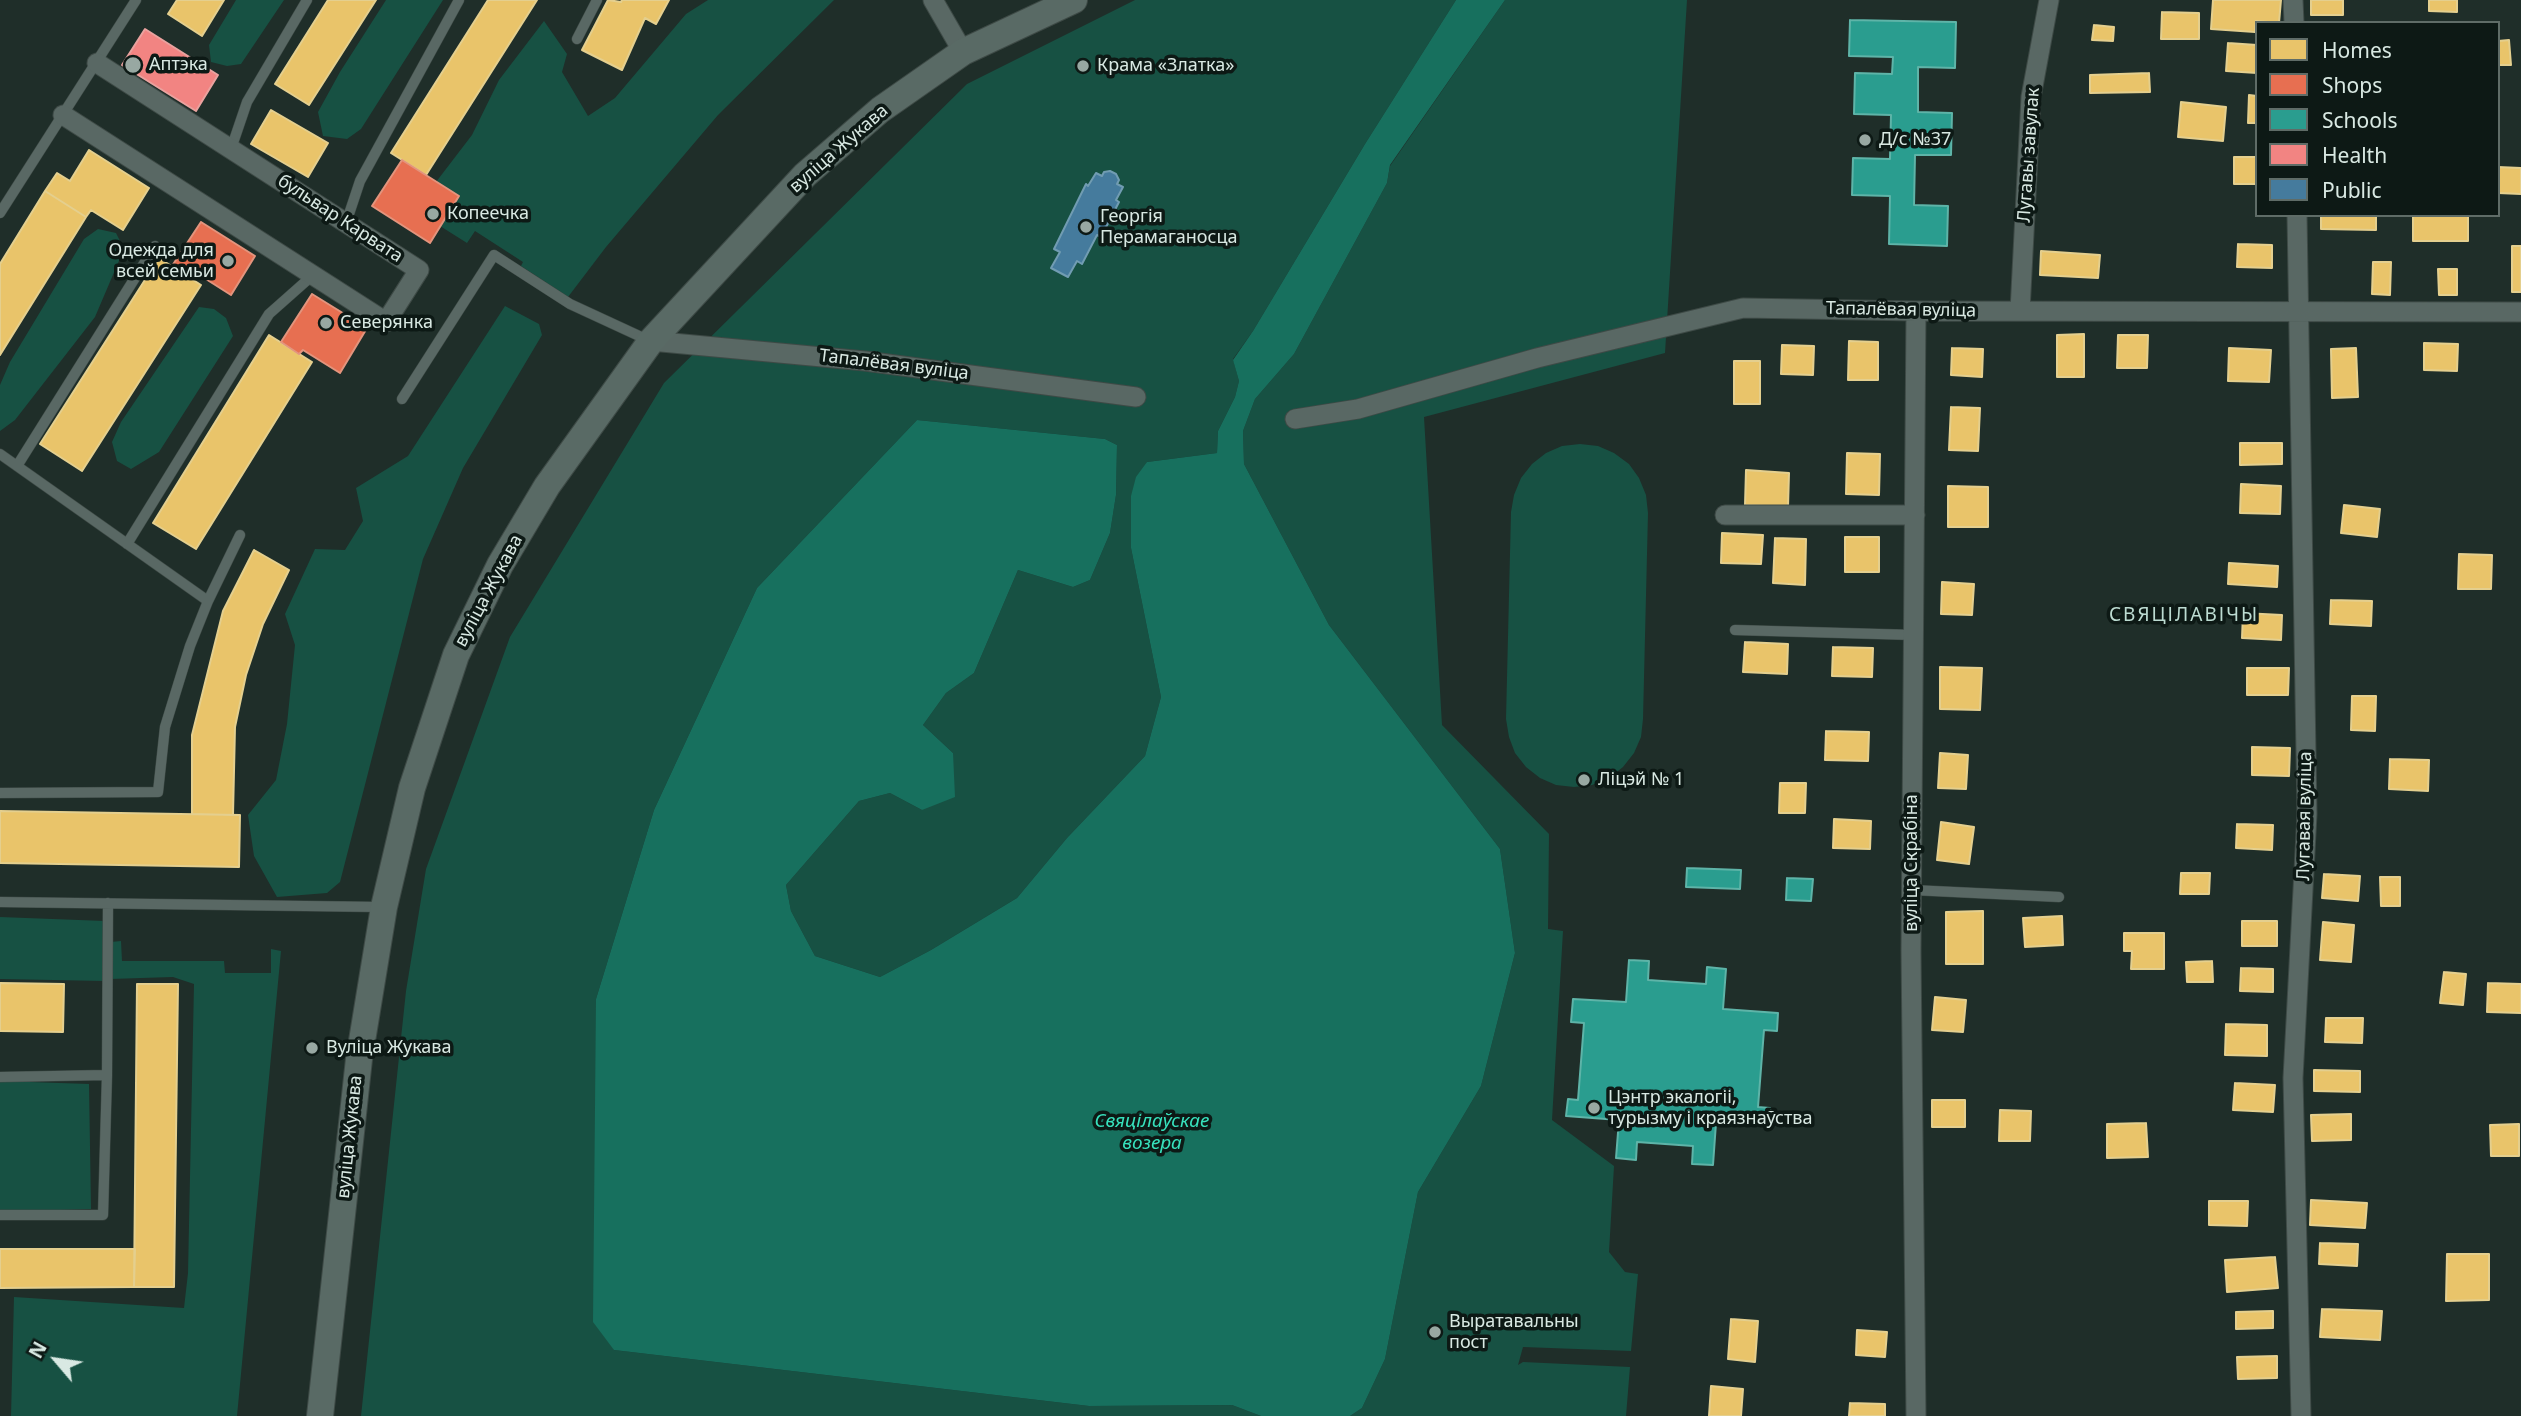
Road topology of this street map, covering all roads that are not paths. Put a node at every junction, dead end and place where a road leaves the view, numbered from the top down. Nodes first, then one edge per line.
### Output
1 (136, 0) edge
2 (307, 0) edge
3 (459, 0) edge
4 (597, 0) edge
5 (933, 0) edge
6 (1074, 0) edge
7 (2049, 0) edge
8 (2293, 0) edge
9 (2294, 21) edge
10 (577, 39) dead end
11 (962, 52) junction
12 (97, 63) junction
13 (63, 115) junction
14 (231, 149) junction
15 (0, 213) edge
16 (2297, 217) edge
17 (346, 223) junction
18 (155, 246) dead end
19 (313, 275) junction
20 (1916, 311) junction
21 (2020, 311) junction
22 (2299, 311) junction
23 (2521, 312) edge
24 (651, 341) junction
25 (1136, 397) dead end
26 (402, 399) dead end
27 (1295, 419) dead end
28 (0, 454) edge
29 (17, 466) junction
30 (1725, 515) dead end
31 (1915, 515) junction
32 (240, 535) dead end
33 (127, 544) junction
34 (208, 601) junction
35 (1735, 630) dead end
36 (1914, 635) junction
37 (0, 793) edge
38 (1912, 890) junction
39 (2059, 897) dead end
40 (0, 902) edge
41 (108, 903) junction
42 (384, 908) junction
43 (107, 1075) junction
44 (0, 1077) edge
45 (0, 1215) edge
46 (320, 1416) edge
47 (1916, 1416) edge
48 (2301, 1416) edge

1 - 12 lane
2 - 14 lane
3 - 17 lane
4 - 10 lane
5 - 11 street
6 - 11 street, вуліца Жукава
7 - 21 street, Лугавы завулак
8 - 9 street
11 - 24 street, вуліца Жукава
12 - 13 lane
12 - 14 street, бульвар Карвата
13 - 15 lane
13 - 19 street, бульвар Карвата
14 - 17 street, бульвар Карвата
16 - 22 street, Лугавая вуліца
17 - 19 street, бульвар Карвата
18 - 29 lane
19 - 33 lane
20 - 21 street, Тапалёвая вуліца
20 - 27 street, Тапалёвая вуліца
20 - 31 street, вуліца Скрабіна
21 - 22 street, Тапалёвая вуліца
22 - 23 street, Тапалёвая вуліца
22 - 48 street, Лугавая вуліца
24 - 25 street, Тапалёвая вуліца
24 - 26 lane
24 - 42 street, вуліца Жукава
28 - 29 lane
29 - 33 lane
30 - 31 street
31 - 36 street, вуліца Скрабіна
32 - 34 lane
33 - 34 lane
34 - 37 lane
35 - 36 lane
36 - 38 street, вуліца Скрабіна
38 - 39 lane
38 - 47 street, вуліца Скрабіна
40 - 41 lane
41 - 42 lane
41 - 43 lane
42 - 46 street, вуліца Жукава
43 - 44 lane
43 - 45 lane

